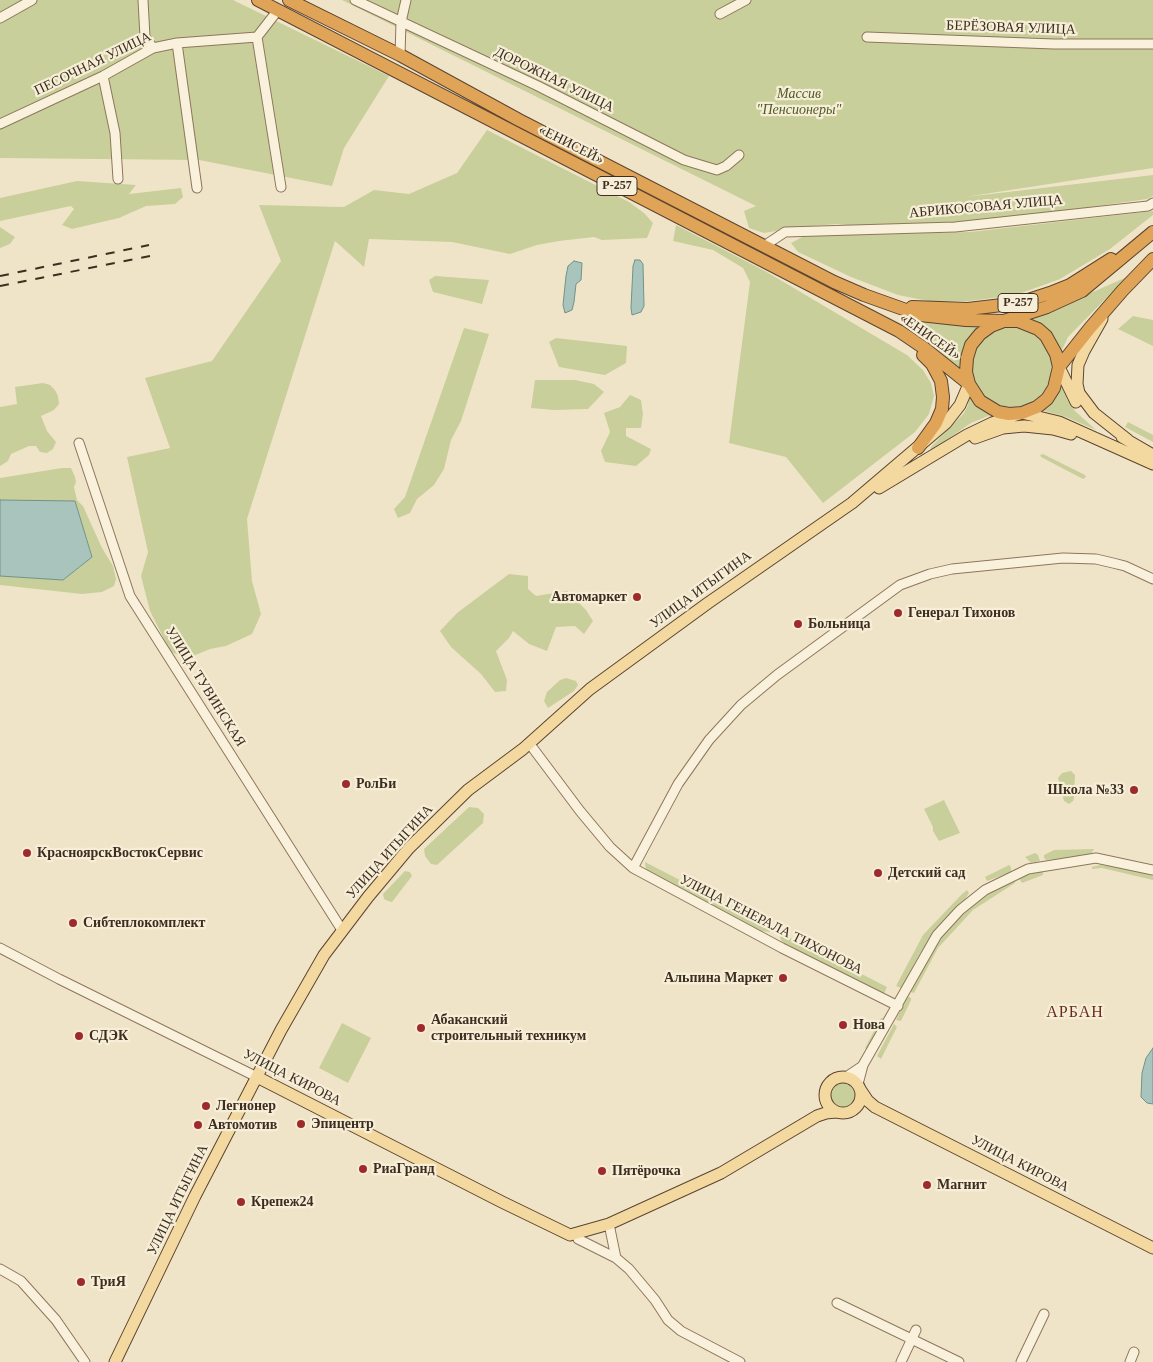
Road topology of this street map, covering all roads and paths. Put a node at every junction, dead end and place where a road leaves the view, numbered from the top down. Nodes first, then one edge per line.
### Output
1 (32, 0) edge
2 (143, 0) edge
3 (258, 0) edge
4 (289, 0) edge
5 (355, 0) edge
6 (406, 0) edge
7 (746, 0) edge
8 (278, 10) junction
9 (720, 14) dead end
10 (0, 18) edge
11 (401, 22) junction
12 (257, 37) junction
13 (867, 37) dead end
14 (177, 43) junction
15 (1153, 44) edge
16 (153, 48) junction
17 (400, 56) junction
18 (103, 76) junction
19 (0, 124) edge
20 (739, 155) dead end
21 (118, 179) dead end
22 (281, 187) dead end
23 (197, 188) dead end
24 (1153, 203) edge
25 (1153, 229) edge
26 (1153, 232) edge
27 (764, 246) junction
28 (1153, 258) edge
29 (864, 295) junction
30 (1113, 301) junction
31 (1004, 321) junction
32 (899, 330) junction
33 (1059, 367) junction
34 (968, 384) junction
35 (1022, 413) junction
36 (1128, 440) junction
37 (79, 443) dead end
38 (1116, 447) junction
39 (918, 448) junction
40 (1153, 455) edge
41 (930, 458) junction
42 (1153, 464) edge
43 (852, 503) junction
44 (1153, 579) edge
45 (529, 743) junction
46 (633, 868) junction
47 (1153, 870) edge
48 (342, 930) junction
49 (0, 948) edge
50 (898, 1006) junction
51 (863, 1065) junction
52 (257, 1077) junction
53 (846, 1077) junction
54 (859, 1086) junction
55 (825, 1099) junction
56 (875, 1107) junction
57 (857, 1108) junction
58 (836, 1112) junction
59 (816, 1116) junction
60 (609, 1224) junction
61 (574, 1237) junction
62 (1153, 1248) edge
63 (616, 1258) junction
64 (0, 1269) edge
65 (837, 1303) dead end
66 (1044, 1314) dead end
67 (914, 1334) junction
68 (1134, 1352) dead end
69 (727, 1359) edge
70 (85, 1362) edge
71 (115, 1362) edge
72 (740, 1362) edge
73 (901, 1362) edge
74 (959, 1362) edge
75 (1021, 1362) edge
76 (1130, 1362) edge

1 - 10 street
2 - 16 street
3 - 8 highway, «ЕНИСЕЙ» / Р-257
4 - 17 highway, «ЕНИСЕЙ» / Р-257
5 - 11 street, ДОРОЖНАЯ УЛИЦА
6 - 11 street
7 - 9 street
8 - 12 street
8 - 32 highway, «ЕНИСЕЙ» / Р-257
11 - 17 street
11 - 20 street, ДОРОЖНАЯ УЛИЦА
12 - 14 street, ПЕСОЧНАЯ УЛИЦА
12 - 22 street
13 - 15 street, БЕРЁЗОВАЯ УЛИЦА
14 - 16 street, ПЕСОЧНАЯ УЛИЦА
14 - 23 street
16 - 18 street, ПЕСОЧНАЯ УЛИЦА
17 - 27 highway, «ЕНИСЕЙ» / Р-257
18 - 19 street, ПЕСОЧНАЯ УЛИЦА
18 - 21 street
24 - 27 street, АБРИКОСОВАЯ УЛИЦА
25 - 29 highway, Р-257
26 - 31 highway, «ЕНИСЕЙ» / Р-257
27 - 29 highway, «ЕНИСЕЙ» / Р-257
28 - 30 highway
29 - 31 highway, Р-257
30 - 33 highway
30 - 36 main road
31 - 33 highway, Р-257
31 - 34 highway, «ЕНИСЕЙ» / Р-257
32 - 34 highway, «ЕНИСЕЙ» / Р-257
32 - 39 highway
33 - 35 highway
33 - 36 main road
34 - 35 highway, «ЕНИСЕЙ» / Р-257
34 - 39 main road, УЛИЦА ИТЫГИНА
35 - 38 main road
35 - 41 main road, УЛИЦА ИТЫГИНА
36 - 40 main road
37 - 48 street, УЛИЦА ТУВИНСКАЯ
38 - 41 main road
38 - 42 main road
39 - 43 main road, УЛИЦА ИТЫГИНА
41 - 43 main road, УЛИЦА ИТЫГИНА
43 - 45 main road, УЛИЦА ИТЫГИНА
44 - 46 street
45 - 46 street, УЛИЦА ГЕНЕРАЛА ТИХОНОВА
45 - 48 main road, УЛИЦА ИТЫГИНА
46 - 50 street, УЛИЦА ГЕНЕРАЛА ТИХОНОВА
47 - 50 street
48 - 52 main road, УЛИЦА ИТЫГИНА
49 - 52 street, УЛИЦА КИРОВА
50 - 51 street
51 - 53 street
51 - 54 street
52 - 61 main road, УЛИЦА КИРОВА
52 - 71 main road, УЛИЦА ИТЫГИНА
53 - 54 main road
53 - 55 main road
54 - 56 main road
54 - 57 main road
55 - 58 main road
55 - 59 main road
56 - 57 main road
56 - 62 main road, УЛИЦА КИРОВА
57 - 58 main road
58 - 59 main road
59 - 60 main road
60 - 61 main road
60 - 63 street
61 - 63 street
63 - 69 street
64 - 70 street
65 - 67 street
66 - 75 street
67 - 73 street
67 - 74 street
68 - 76 street
69 - 72 street

